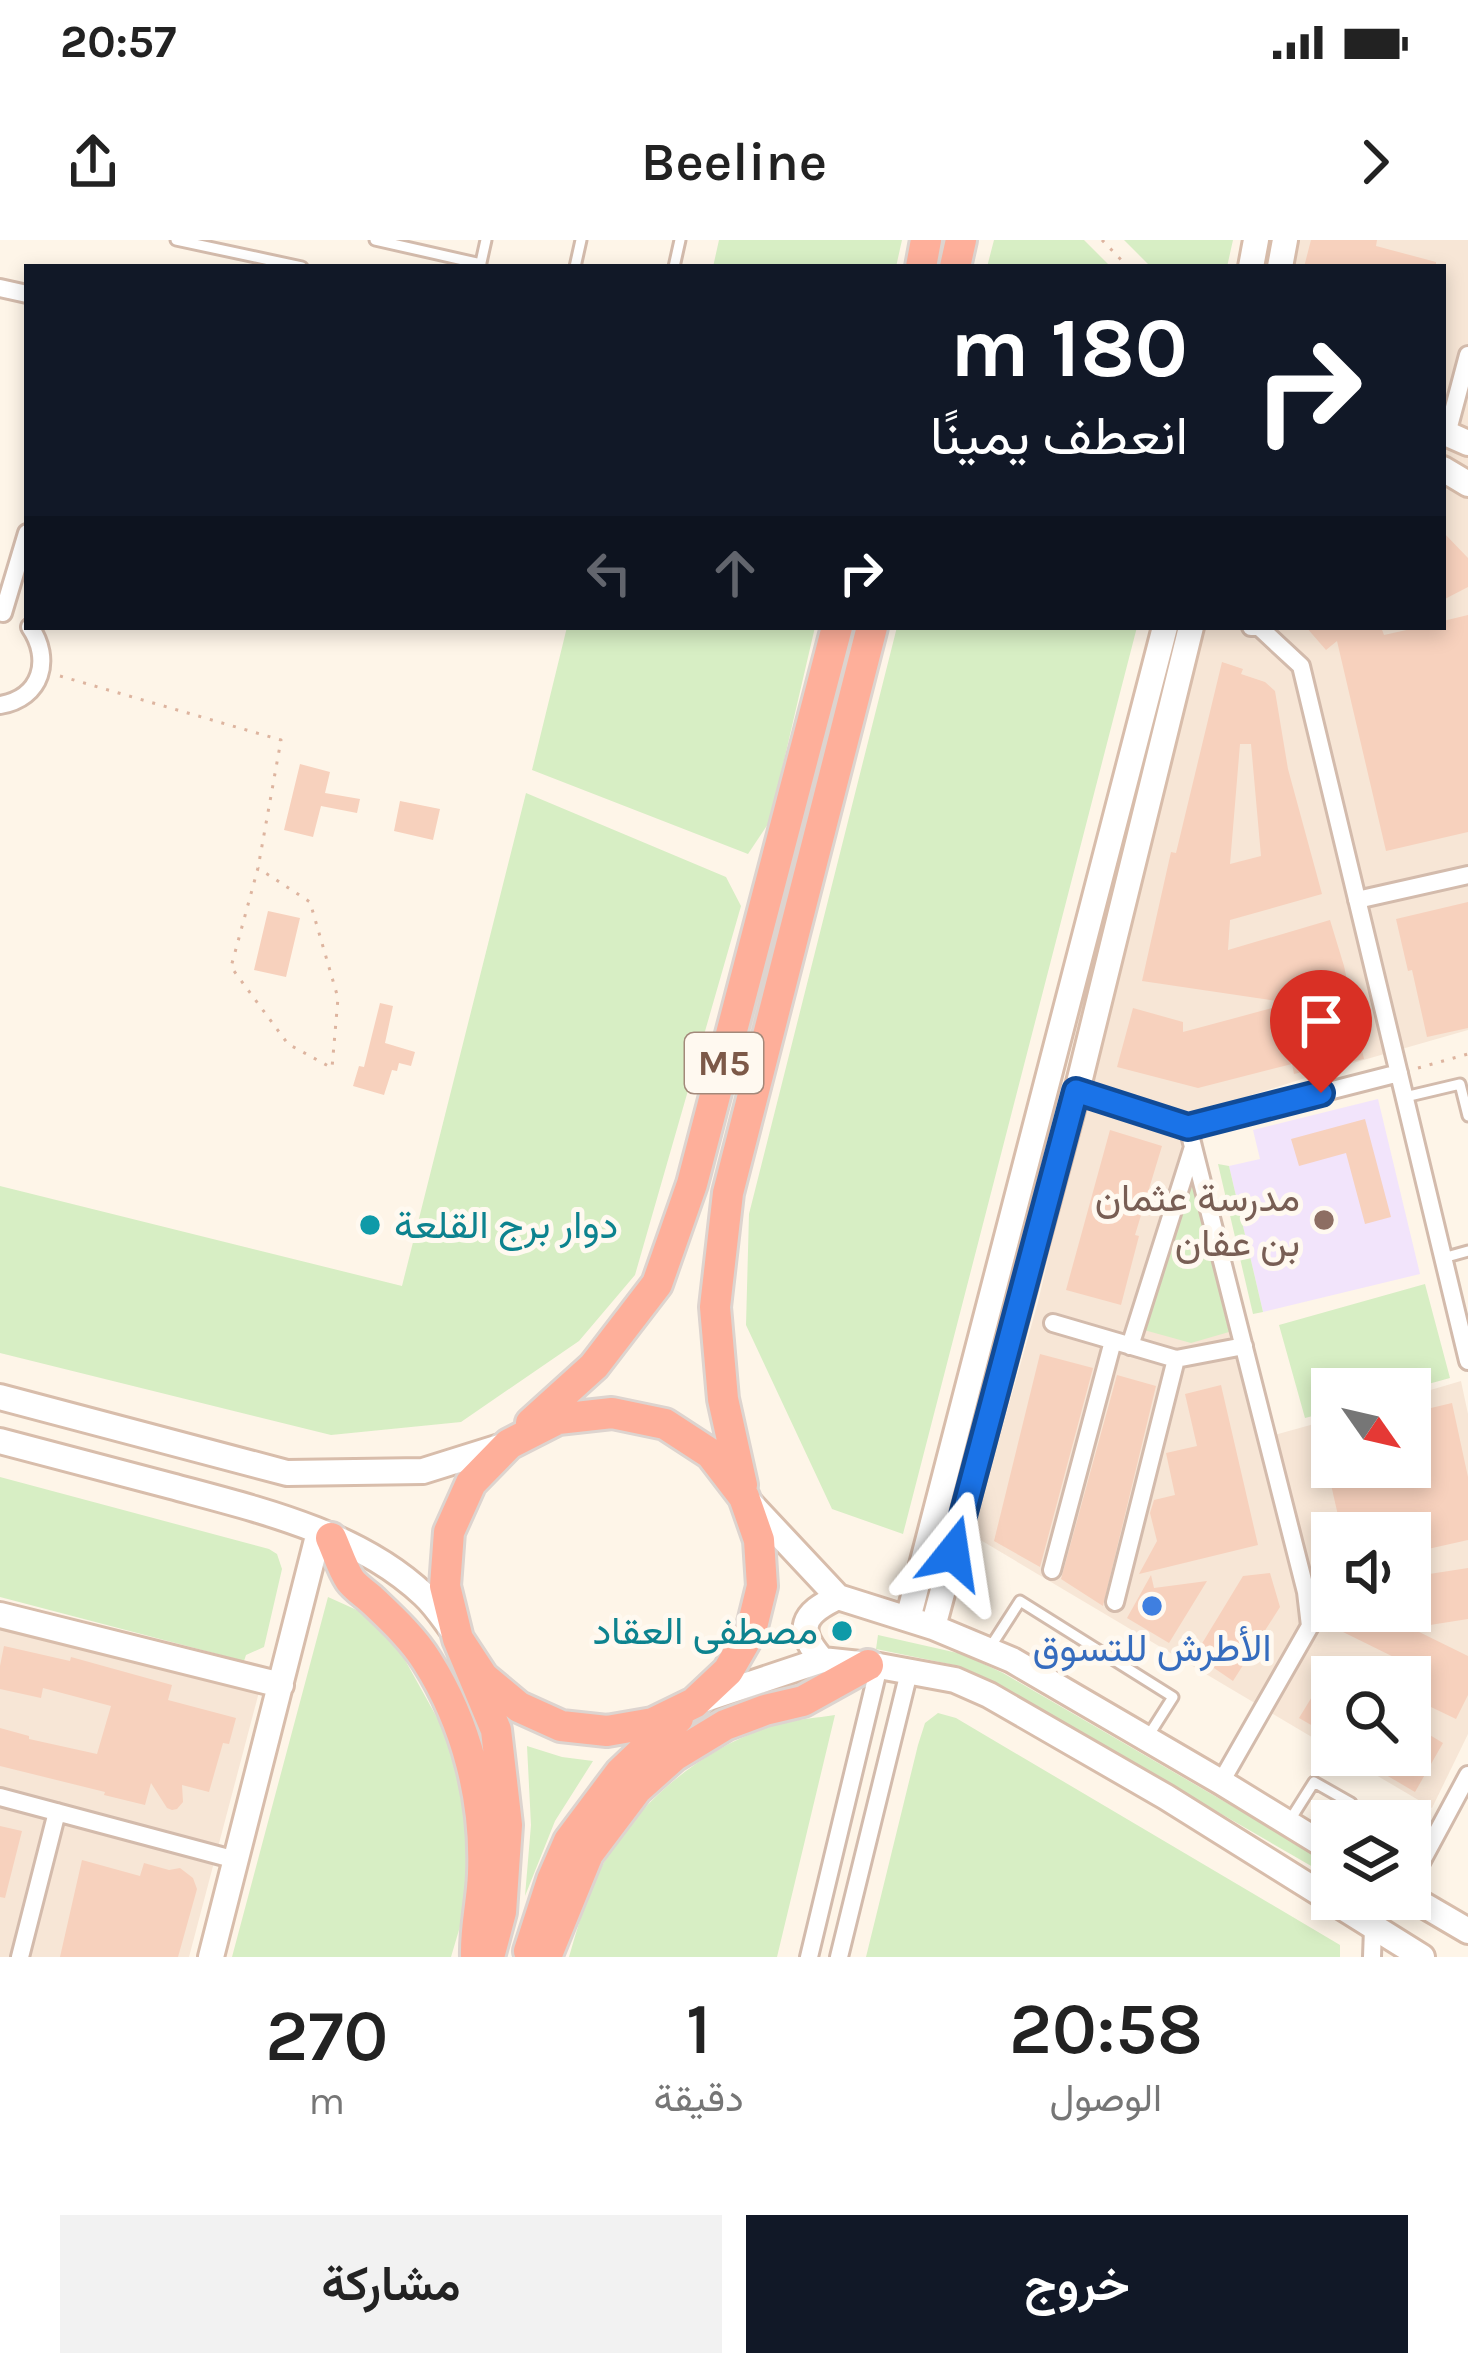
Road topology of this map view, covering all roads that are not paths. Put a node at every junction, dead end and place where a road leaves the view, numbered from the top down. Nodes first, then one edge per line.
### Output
1 (176, 240) edge
2 (375, 240) edge
3 (218, 244) edge
4 (291, 264) edge
5 (473, 264) edge
6 (1468, 355) edge
7 (1453, 436) edge
8 (24, 543) edge
9 (2, 613) edge
10 (31, 630) edge
11 (836, 630) edge
12 (871, 630) edge
13 (1165, 630) edge
14 (1190, 630) edge
15 (1260, 630) edge
16 (0, 705) edge
17 (1468, 875) edge
18 (1358, 900) junction
19 (1399, 1073) junction
20 (1076, 1091) junction
21 (1405, 1097) junction
22 (1468, 1115) edge
23 (1188, 1127) junction
24 (1193, 1146) junction
25 (1468, 1251) edge
26 (1443, 1258) junction
27 (1053, 1324) dead end
28 (1121, 1343) junction
29 (1244, 1346) junction
30 (1176, 1359) junction
31 (1468, 1361) edge
32 (0, 1397) edge
33 (0, 1441) edge
34 (509, 1444) junction
35 (744, 1496) junction
36 (325, 1534) junction
37 (1052, 1570) dead end
38 (838, 1597) junction
39 (1114, 1602) dead end
40 (0, 1615) edge
41 (908, 1618) junction
42 (933, 1627) junction
43 (458, 1639) junction
44 (988, 1650) junction
45 (822, 1660) junction
46 (873, 1665) junction
47 (909, 1672) junction
48 (281, 1685) junction
49 (694, 1702) junction
50 (1147, 1738) junction
51 (1189, 1763) junction
52 (1468, 1775) edge
53 (1222, 1782) junction
54 (0, 1797) edge
55 (1166, 1798) junction
56 (1347, 1800) edge
57 (57, 1812) junction
58 (1287, 1824) junction
59 (1311, 1836) edge
60 (1431, 1843) edge
61 (236, 1860) junction
62 (1431, 1909) edge
63 (1373, 1928) junction
64 (1468, 1931) edge
65 (20, 1957) edge
66 (211, 1957) edge
67 (476, 1957) edge
68 (489, 1957) edge
69 (528, 1957) edge
70 (546, 1957) edge
71 (809, 1957) edge
72 (839, 1957) edge
73 (1372, 1957) edge
74 (1422, 1957) edge

1 - 3 lane
2 - 5 lane
3 - 4 lane
6 - 7 street
8 - 9 street
10 - 16 street
11 - 34 highway, M5
12 - 35 highway, M5
13 - 41 street
14 - 20 street
15 - 18 street
17 - 18 street
18 - 19 street
19 - 21 street
19 - 23 street
20 - 23 street
20 - 42 street
21 - 22 lane
21 - 26 street
23 - 24 street
24 - 28 street
24 - 29 street
25 - 26 lane
26 - 31 street
27 - 28 street
28 - 30 street
28 - 37 street
29 - 30 street
29 - 53 street
30 - 39 street
32 - 34 street
33 - 36 street
34 - 35 highway
34 - 43 highway
35 - 38 street
35 - 49 highway
36 - 43 street
36 - 48 street
36 - 67 highway
38 - 41 street
38 - 45 street
40 - 48 street
41 - 42 street
42 - 44 street
43 - 49 highway
43 - 68 highway
44 - 50 street
44 - 50 lane
45 - 46 street
45 - 49 street
46 - 47 street
46 - 70 highway
46 - 71 street
47 - 55 street
47 - 72 street
48 - 61 street
49 - 69 highway
50 - 51 street
51 - 53 street
51 - 55 street
52 - 60 street
53 - 58 street
54 - 57 street
55 - 63 street
56 - 58 lane
57 - 61 street
57 - 65 street
58 - 59 street
61 - 66 street
62 - 64 street
63 - 73 street
63 - 74 street

